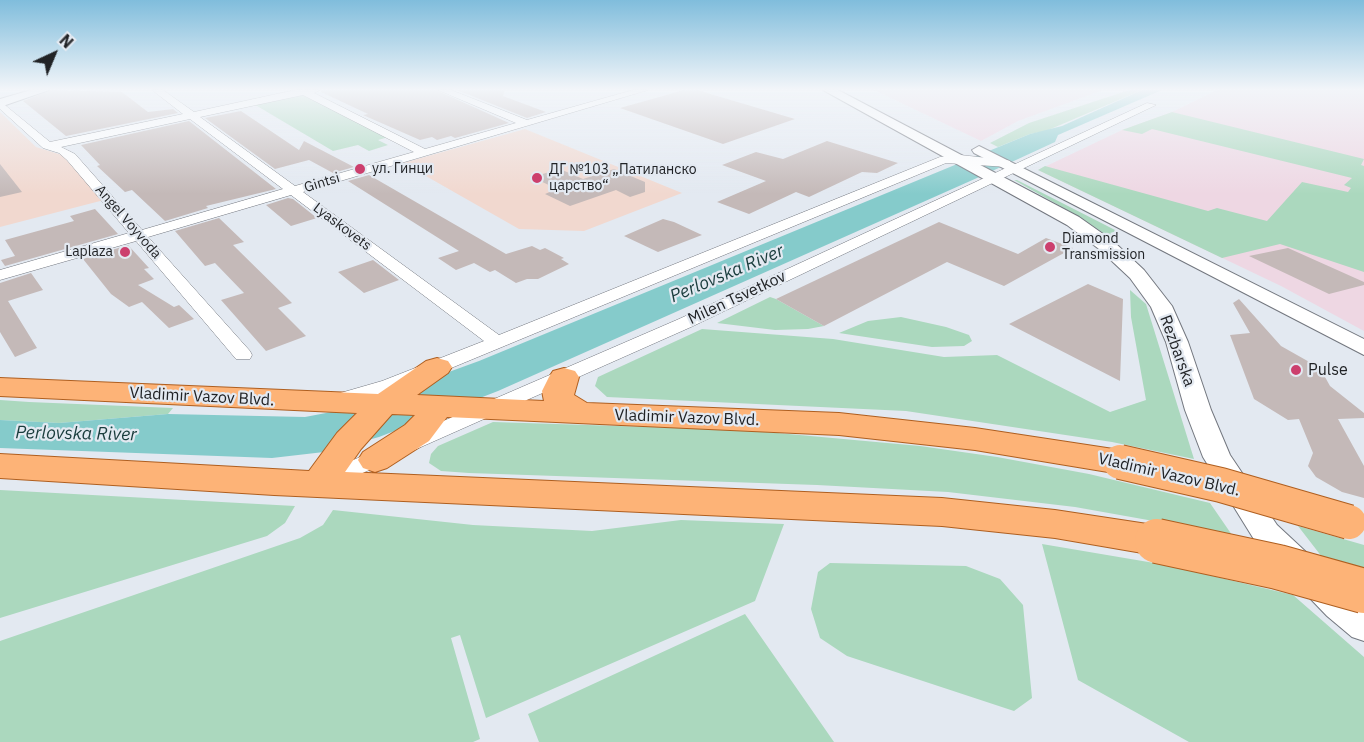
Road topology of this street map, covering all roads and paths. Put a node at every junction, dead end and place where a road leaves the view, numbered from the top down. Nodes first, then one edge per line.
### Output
1 (24, 125) edge
2 (150, 125) edge
3 (204, 125) edge
4 (370, 125) edge
5 (520, 125) edge
6 (895, 125) edge
7 (1107, 125) edge
8 (964, 142) dead end
9 (47, 146) junction
10 (424, 153) junction
11 (960, 159) junction
12 (1005, 170) junction
13 (294, 191) junction
14 (139, 235) junction
15 (0, 275) edge
16 (497, 342) junction
17 (1364, 348) edge
18 (243, 356) dead end
19 (436, 367) junction
20 (564, 377) junction
21 (0, 387) edge
22 (324, 403) junction
23 (383, 405) junction
24 (435, 408) junction
25 (492, 410) junction
26 (580, 414) junction
27 (375, 460) junction
28 (0, 466) edge
29 (319, 484) junction
30 (1356, 524) edge
31 (1364, 591) edge
32 (1364, 626) edge

1 - 9 street, Angel Voyvoda
2 - 9 street
3 - 13 street, Lyaskovets
4 - 10 street
5 - 10 street, Gintsi
6 - 11 street, Rezbarska
7 - 12 street, Milen Tsvetkov
8 - 12 street, Rezbarska
9 - 14 street, Angel Voyvoda
10 - 13 street, Gintsi
11 - 12 street, Rezbarska
11 - 16 street
12 - 17 street, Rezbarska
12 - 20 street, Milen Tsvetkov
12 - 32 street, Rezbarska
13 - 14 street, Gintsi
13 - 16 street, Lyaskovets
14 - 15 street, Gintsi
14 - 18 street, Angel Voyvoda
16 - 19 street
19 - 22 street
19 - 23 main road
20 - 25 street, Milen Tsvetkov
20 - 26 main road
21 - 22 main road, Vladimir Vazov Blvd.
22 - 23 main road, Vladimir Vazov Blvd.
23 - 24 main road, Vladimir Vazov Blvd.
23 - 29 main road
24 - 25 main road, Vladimir Vazov Blvd.
24 - 27 main road
25 - 26 main road, Vladimir Vazov Blvd.
25 - 27 street, Milen Tsvetkov
26 - 30 main road, Vladimir Vazov Blvd., bridge
27 - 29 street, Milen Tsvetkov
28 - 29 main road
29 - 31 main road, bridge

